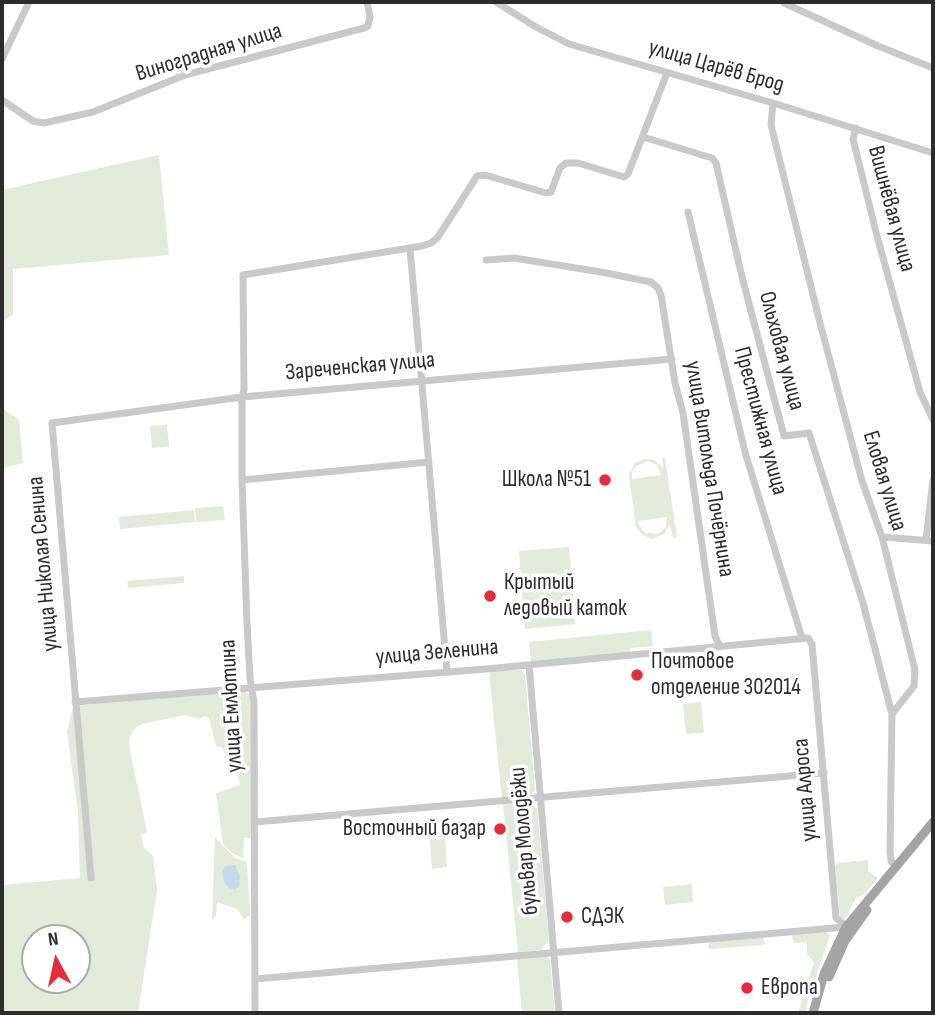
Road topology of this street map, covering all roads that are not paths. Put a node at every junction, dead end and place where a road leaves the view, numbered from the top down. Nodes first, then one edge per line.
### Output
1 (29, 2) edge
2 (367, 2) edge
3 (496, 2) edge
4 (783, 3) edge
5 (2, 59) edge
6 (933, 68) edge
7 (667, 73) junction
8 (2, 100) edge
9 (773, 103) junction
10 (856, 128) junction
11 (643, 137) junction
12 (933, 153) edge
13 (688, 212) dead end
14 (410, 248) junction
15 (486, 260) dead end
16 (672, 359) junction
17 (422, 381) junction
18 (242, 397) junction
19 (933, 420) edge
20 (52, 422) joint
21 (429, 463) junction
22 (242, 480) junction
23 (933, 481) edge
24 (881, 537) junction
25 (930, 541) edge
26 (802, 638) junction
27 (720, 647) junction
28 (529, 665) junction
29 (447, 672) junction
30 (251, 687) junction
31 (75, 702) junction
32 (892, 714) junction
33 (824, 773) junction
34 (541, 798) junction
35 (255, 822) junction
36 (933, 822) edge
37 (933, 831) edge
38 (895, 866) junction
39 (90, 878) dead end
40 (849, 928) junction
41 (553, 952) junction
42 (255, 979) junction
43 (255, 1013) edge
44 (559, 1013) edge
45 (813, 1013) edge
46 (819, 1013) edge

1 - 5 street
2 - 8 street, Виноградная улица
3 - 7 street, улица Царёв Брод
4 - 6 street
7 - 9 street, улица Царёв Брод
7 - 11 street
9 - 10 street, улица Царёв Брод
9 - 24 street, Еловая улица
10 - 12 street, улица Царёв Брод
10 - 19 street, Вишнёвая улица
11 - 14 street
11 - 32 street, Ольховая улица
13 - 26 street, Престижная улица
14 - 17 street
14 - 18 street, улица Емлютина
15 - 16 street, улица Витольда Почёрнина
16 - 17 street, Зареченская улица
16 - 27 street, улица Витольда Почёрнина
17 - 18 street, Зареченская улица
17 - 21 street
18 - 20 street, Зареченская улица
18 - 22 street, улица Емлютина
20 - 31 street, улица Николая Сенина
21 - 22 street
21 - 29 street
22 - 30 street, улица Емлютина
23 - 25 street
24 - 25 street
24 - 32 street, Еловая улица
26 - 27 street, улица Зеленина
26 - 33 street, улица Алроса
27 - 28 street, улица Зеленина
28 - 29 street, улица Зеленина
28 - 34 street, бульвар Молодёжи
29 - 30 street, улица Зеленина
30 - 31 street, улица Зеленина
30 - 35 street, улица Емлютина
31 - 39 street, улица Николая Сенина
32 - 38 street
33 - 34 street
33 - 40 street, улица Алроса
34 - 35 street
34 - 41 street, бульвар Молодёжи
35 - 42 street, улица Емлютина
36 - 38 main road
37 - 40 main road
38 - 40 main road
40 - 41 street
40 - 45 main road
40 - 46 main road
41 - 42 street
41 - 44 street, бульвар Молодёжи
42 - 43 street, улица Емлютина

